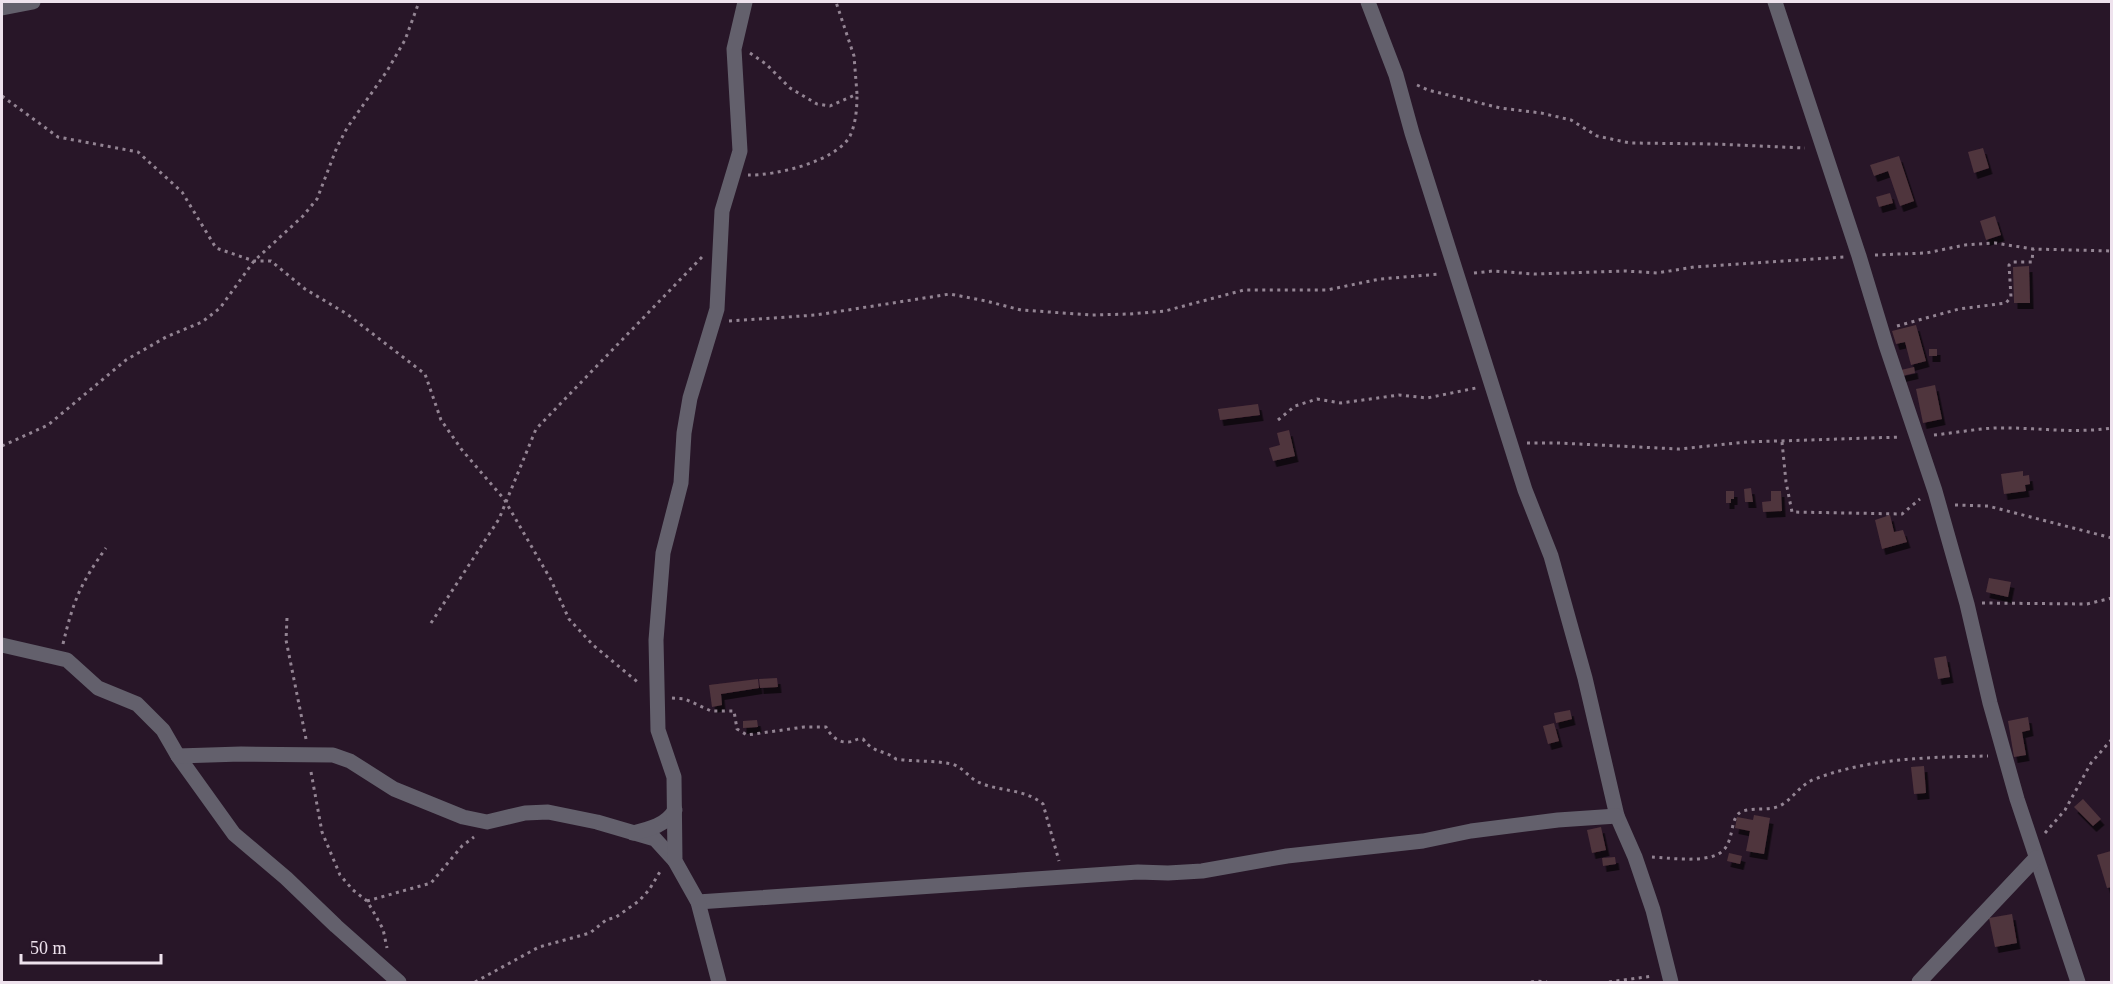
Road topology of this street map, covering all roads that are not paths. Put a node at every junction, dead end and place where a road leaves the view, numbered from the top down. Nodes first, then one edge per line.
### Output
1 (33, 2) edge
2 (745, 2) edge
3 (1368, 2) edge
4 (1775, 2) edge
5 (2, 8) edge
6 (2, 645) edge
7 (178, 756) junction
8 (675, 810) junction
9 (1617, 816) junction
10 (633, 833) junction
11 (2034, 852) junction
12 (675, 861) junction
13 (698, 902) junction
14 (1670, 979) edge
15 (399, 982) edge
16 (719, 982) edge
17 (1919, 982) edge
18 (2078, 982) edge

1 - 5 street
2 - 8 street
3 - 9 street
4 - 11 street
6 - 7 street
7 - 10 street
7 - 15 street
8 - 10 street
8 - 12 street
9 - 13 street
9 - 14 street
10 - 12 street
11 - 17 street
11 - 18 street
12 - 13 street
13 - 16 street

